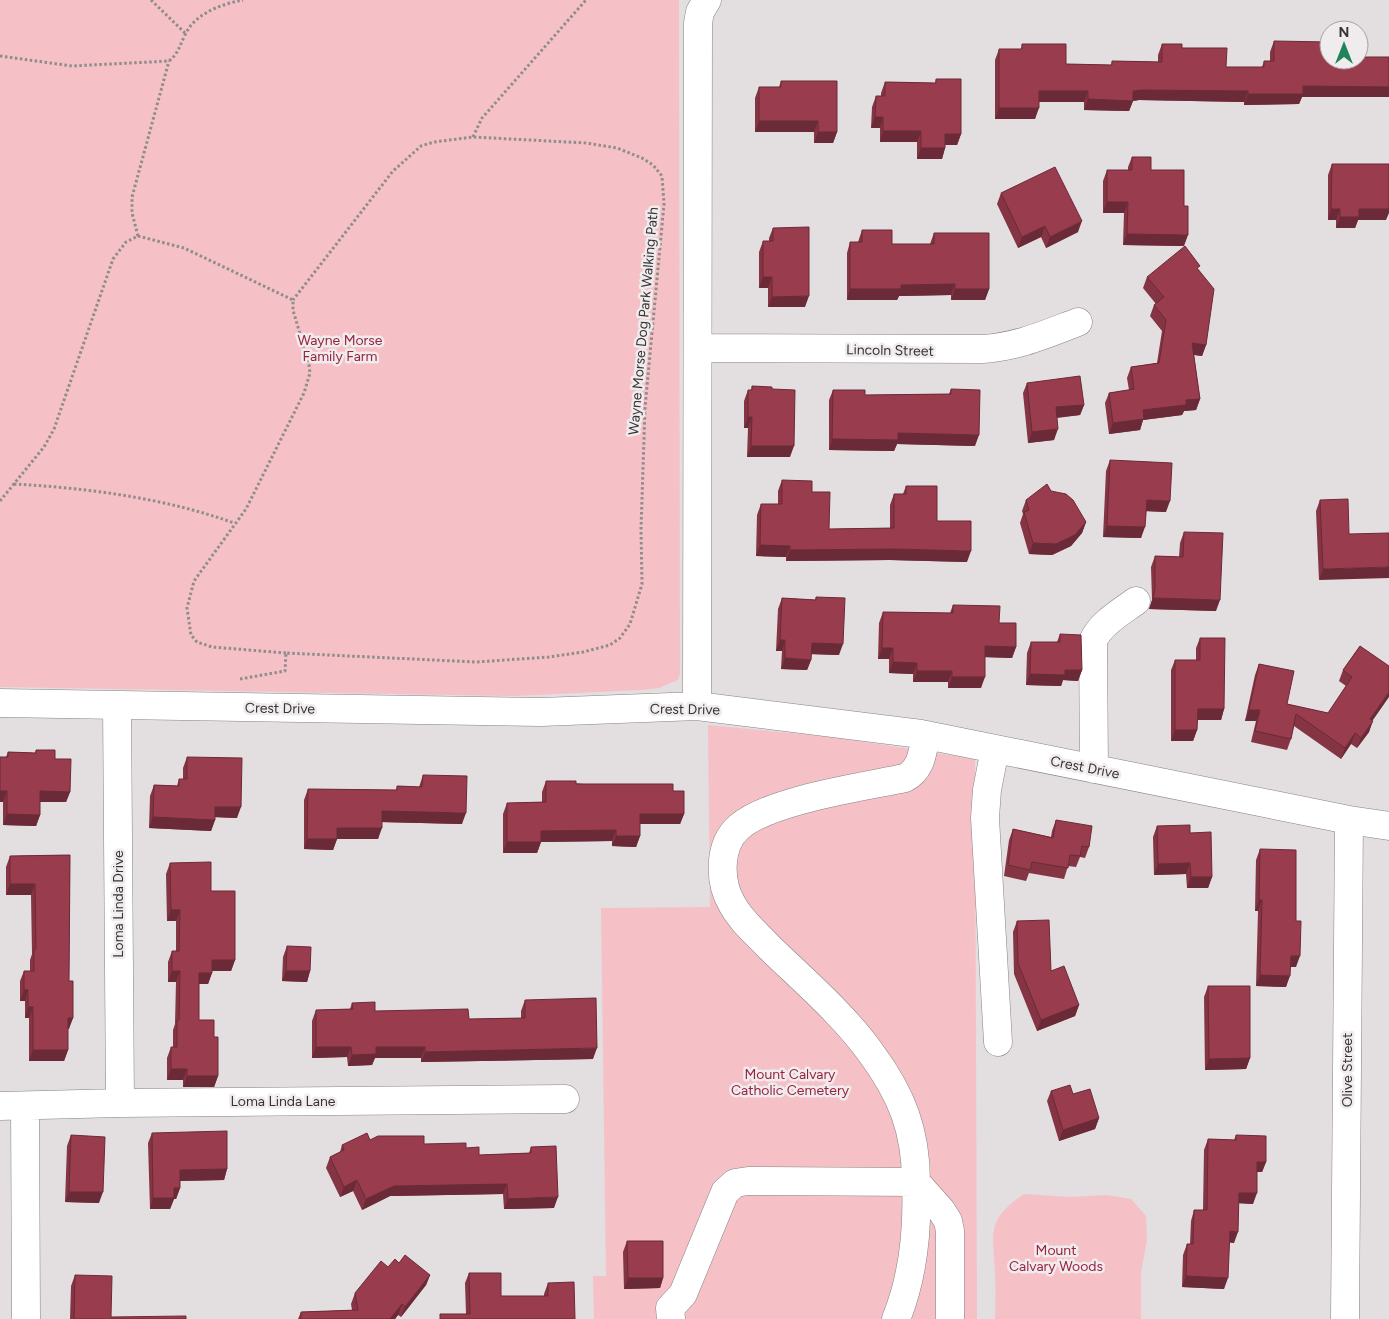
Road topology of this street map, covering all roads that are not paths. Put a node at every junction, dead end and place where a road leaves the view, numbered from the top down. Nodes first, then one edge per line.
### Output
1 (709, 1) edge
2 (1078, 322) dead end
3 (698, 348) junction
4 (1136, 601) dead end
5 (0, 703) edge
6 (117, 705) junction
7 (697, 706) junction
8 (926, 735) junction
9 (995, 749) junction
10 (1094, 769) junction
11 (1349, 820) junction
12 (1389, 826) edge
13 (998, 1042) dead end
14 (566, 1099) dead end
15 (120, 1103) junction
16 (12, 1106) edge
17 (916, 1182) junction
18 (26, 1319) edge
19 (670, 1319) edge
20 (896, 1319) edge
21 (950, 1319) edge
22 (1346, 1319) edge

1 - 3 street
2 - 3 street, Lincoln Street
3 - 7 street
4 - 10 street
5 - 6 street, Crest Drive
6 - 7 street, Crest Drive
6 - 15 street, Loma Linda Drive
7 - 8 street, Crest Drive
8 - 9 street, Crest Drive
8 - 17 street
9 - 10 street, Crest Drive
9 - 13 street
10 - 11 street, Crest Drive
11 - 12 street, Crest Drive
11 - 22 street, Olive Street
14 - 15 street, Loma Linda Lane
15 - 16 street, Loma Linda Lane
16 - 18 street
17 - 19 street
17 - 20 street
17 - 21 street

